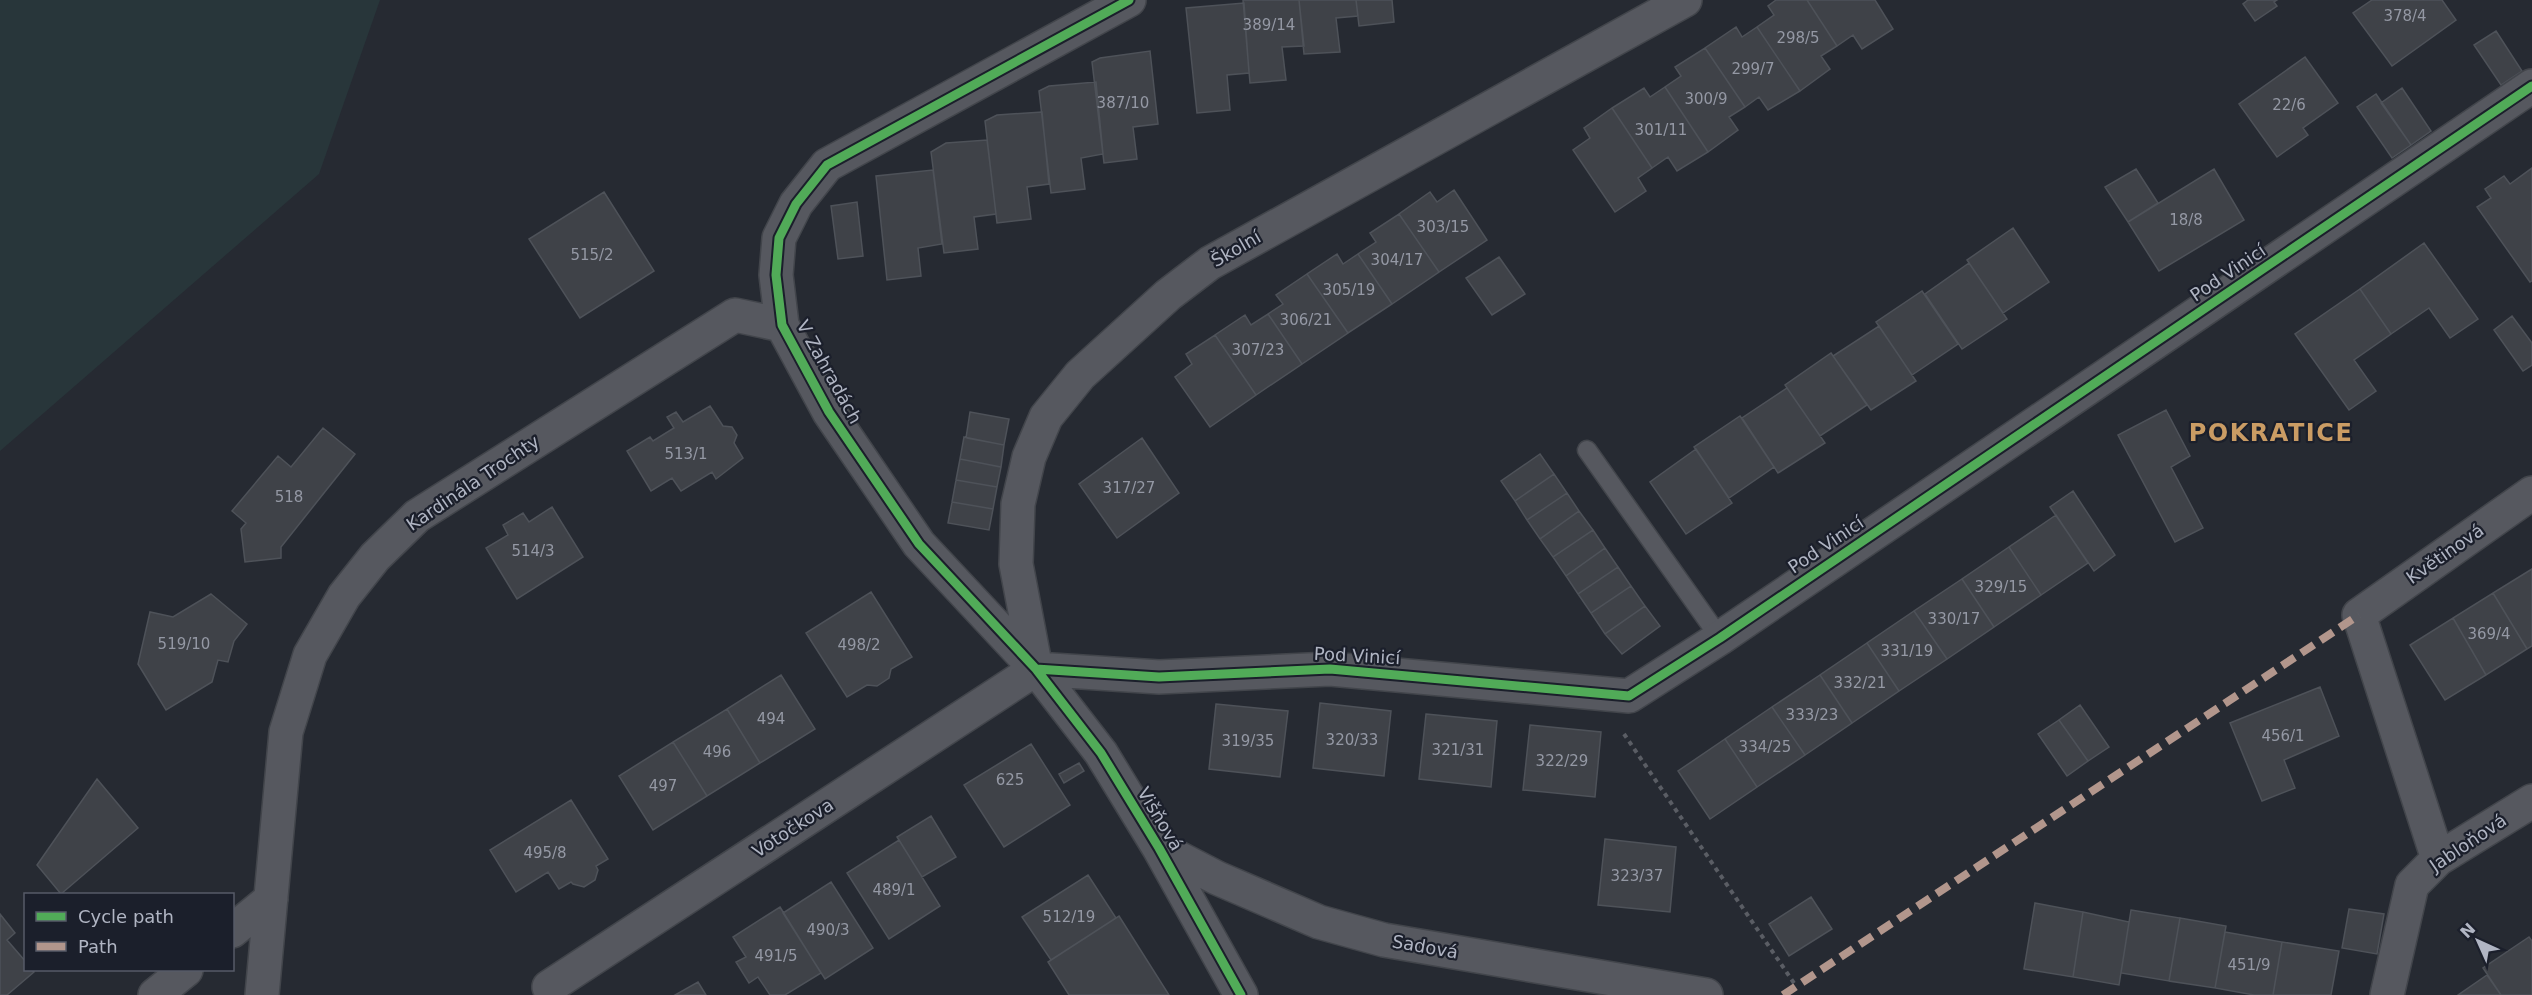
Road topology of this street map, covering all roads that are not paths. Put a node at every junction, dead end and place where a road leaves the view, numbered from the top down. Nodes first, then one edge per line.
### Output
1 (1129, 0) edge
2 (1685, 0) edge
3 (2532, 86) edge
4 (782, 325) junction
5 (1587, 450) dead end
6 (2532, 493) edge
7 (1720, 638) junction
8 (1036, 669) junction
9 (2532, 801) edge
10 (1159, 848) junction
11 (2438, 859) junction
12 (271, 899) junction
13 (234, 929) edge
14 (184, 971) edge
15 (549, 987) dead end
16 (155, 995) edge
17 (262, 995) edge
18 (1241, 995) edge
19 (1706, 995) edge
20 (2387, 995) edge

1 - 4 street, V Zahradách
2 - 8 street, Školní
3 - 7 street, Pod Vinicí
4 - 8 street, V Zahradách
4 - 12 street, Kardinála Trochty
5 - 7 lane
6 - 11 street, Květinová
7 - 8 street, Pod Vinicí
8 - 10 street, Višňová
8 - 15 street, Votočkova
9 - 11 street, Jabloňová
10 - 18 street, Višňová
10 - 19 street, Sadová
11 - 20 street, Jabloňová
12 - 13 street
12 - 17 street, Kardinála Trochty
14 - 16 street

